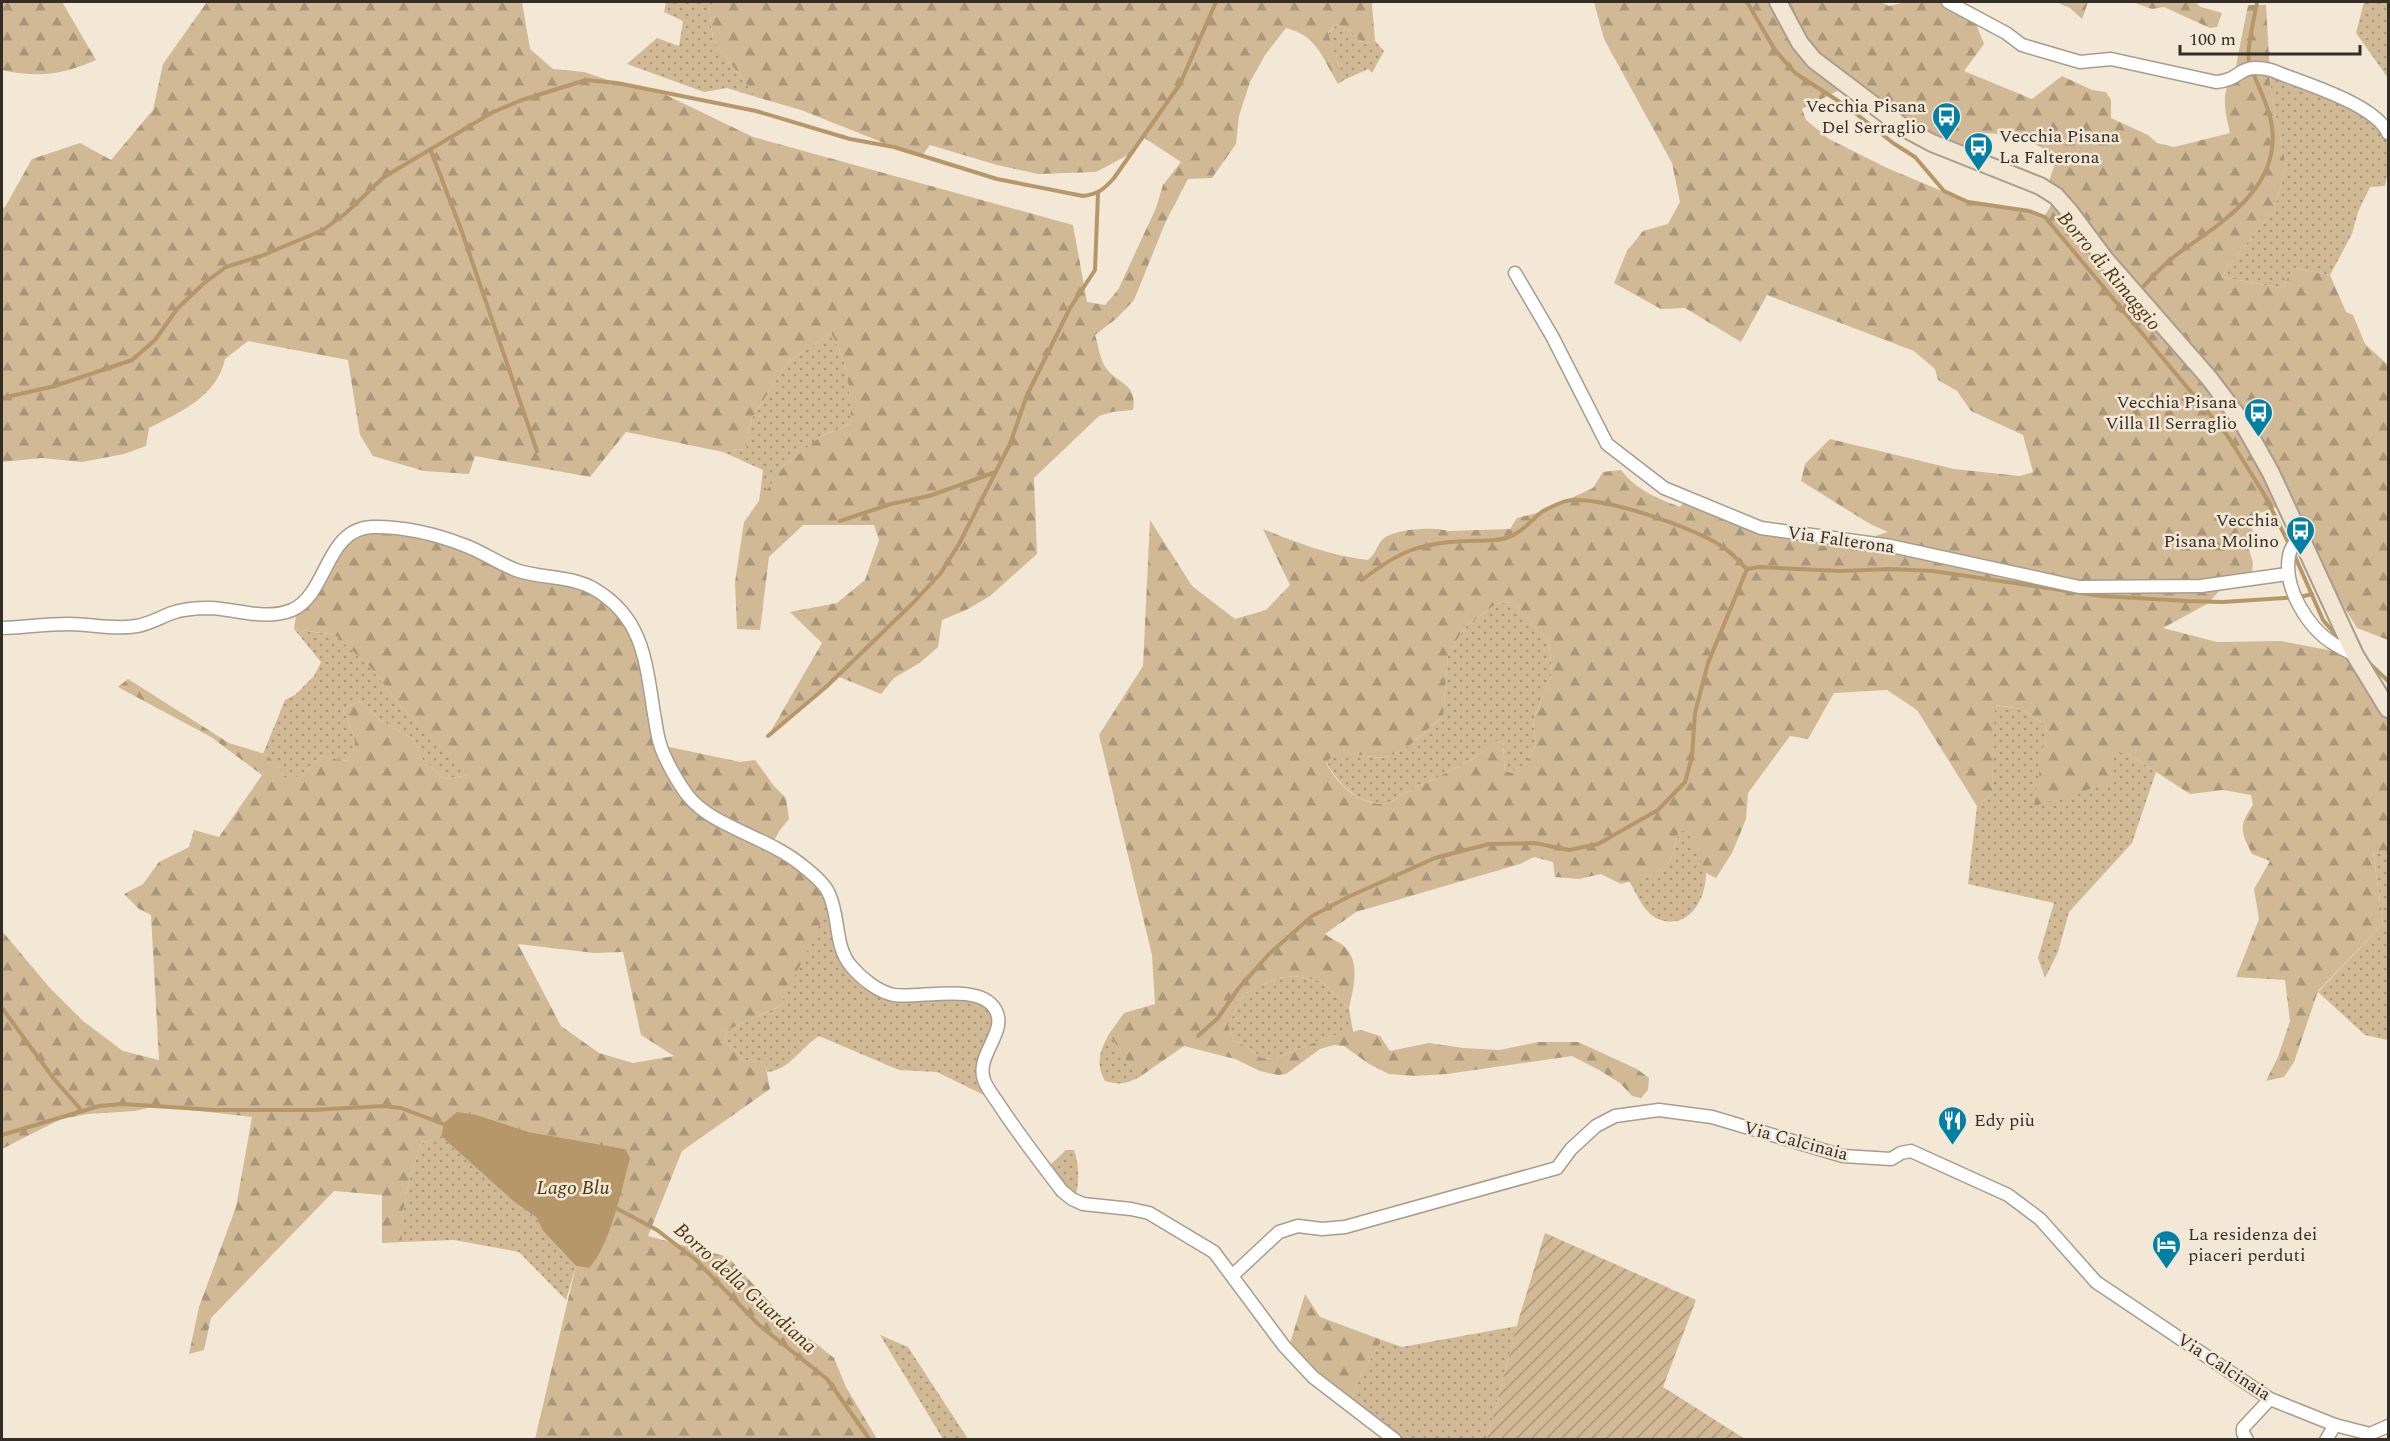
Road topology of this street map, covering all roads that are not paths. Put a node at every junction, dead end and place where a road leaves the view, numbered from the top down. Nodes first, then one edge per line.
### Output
1 (1778, 2) edge
2 (1948, 2) edge
3 (2388, 133) edge
4 (1515, 273) dead end
5 (2300, 536) junction
6 (2288, 574) junction
7 (2, 628) edge
8 (2355, 655) junction
9 (2388, 709) edge
10 (1233, 1275) junction
11 (2270, 1399) junction
12 (2335, 1425) junction
13 (2388, 1426) edge
14 (1395, 1440) edge
15 (2247, 1440) edge
16 (2326, 1440) edge

1 - 5 main road
2 - 3 street
4 - 6 street, Via Falterona
5 - 6 street
5 - 8 main road
6 - 8 street
7 - 10 street
8 - 9 main road
10 - 11 street, Via Calcinaia
10 - 14 street
11 - 12 street, Via Calcinaia
11 - 15 street
12 - 13 street, Via Calcinaia
12 - 16 street

